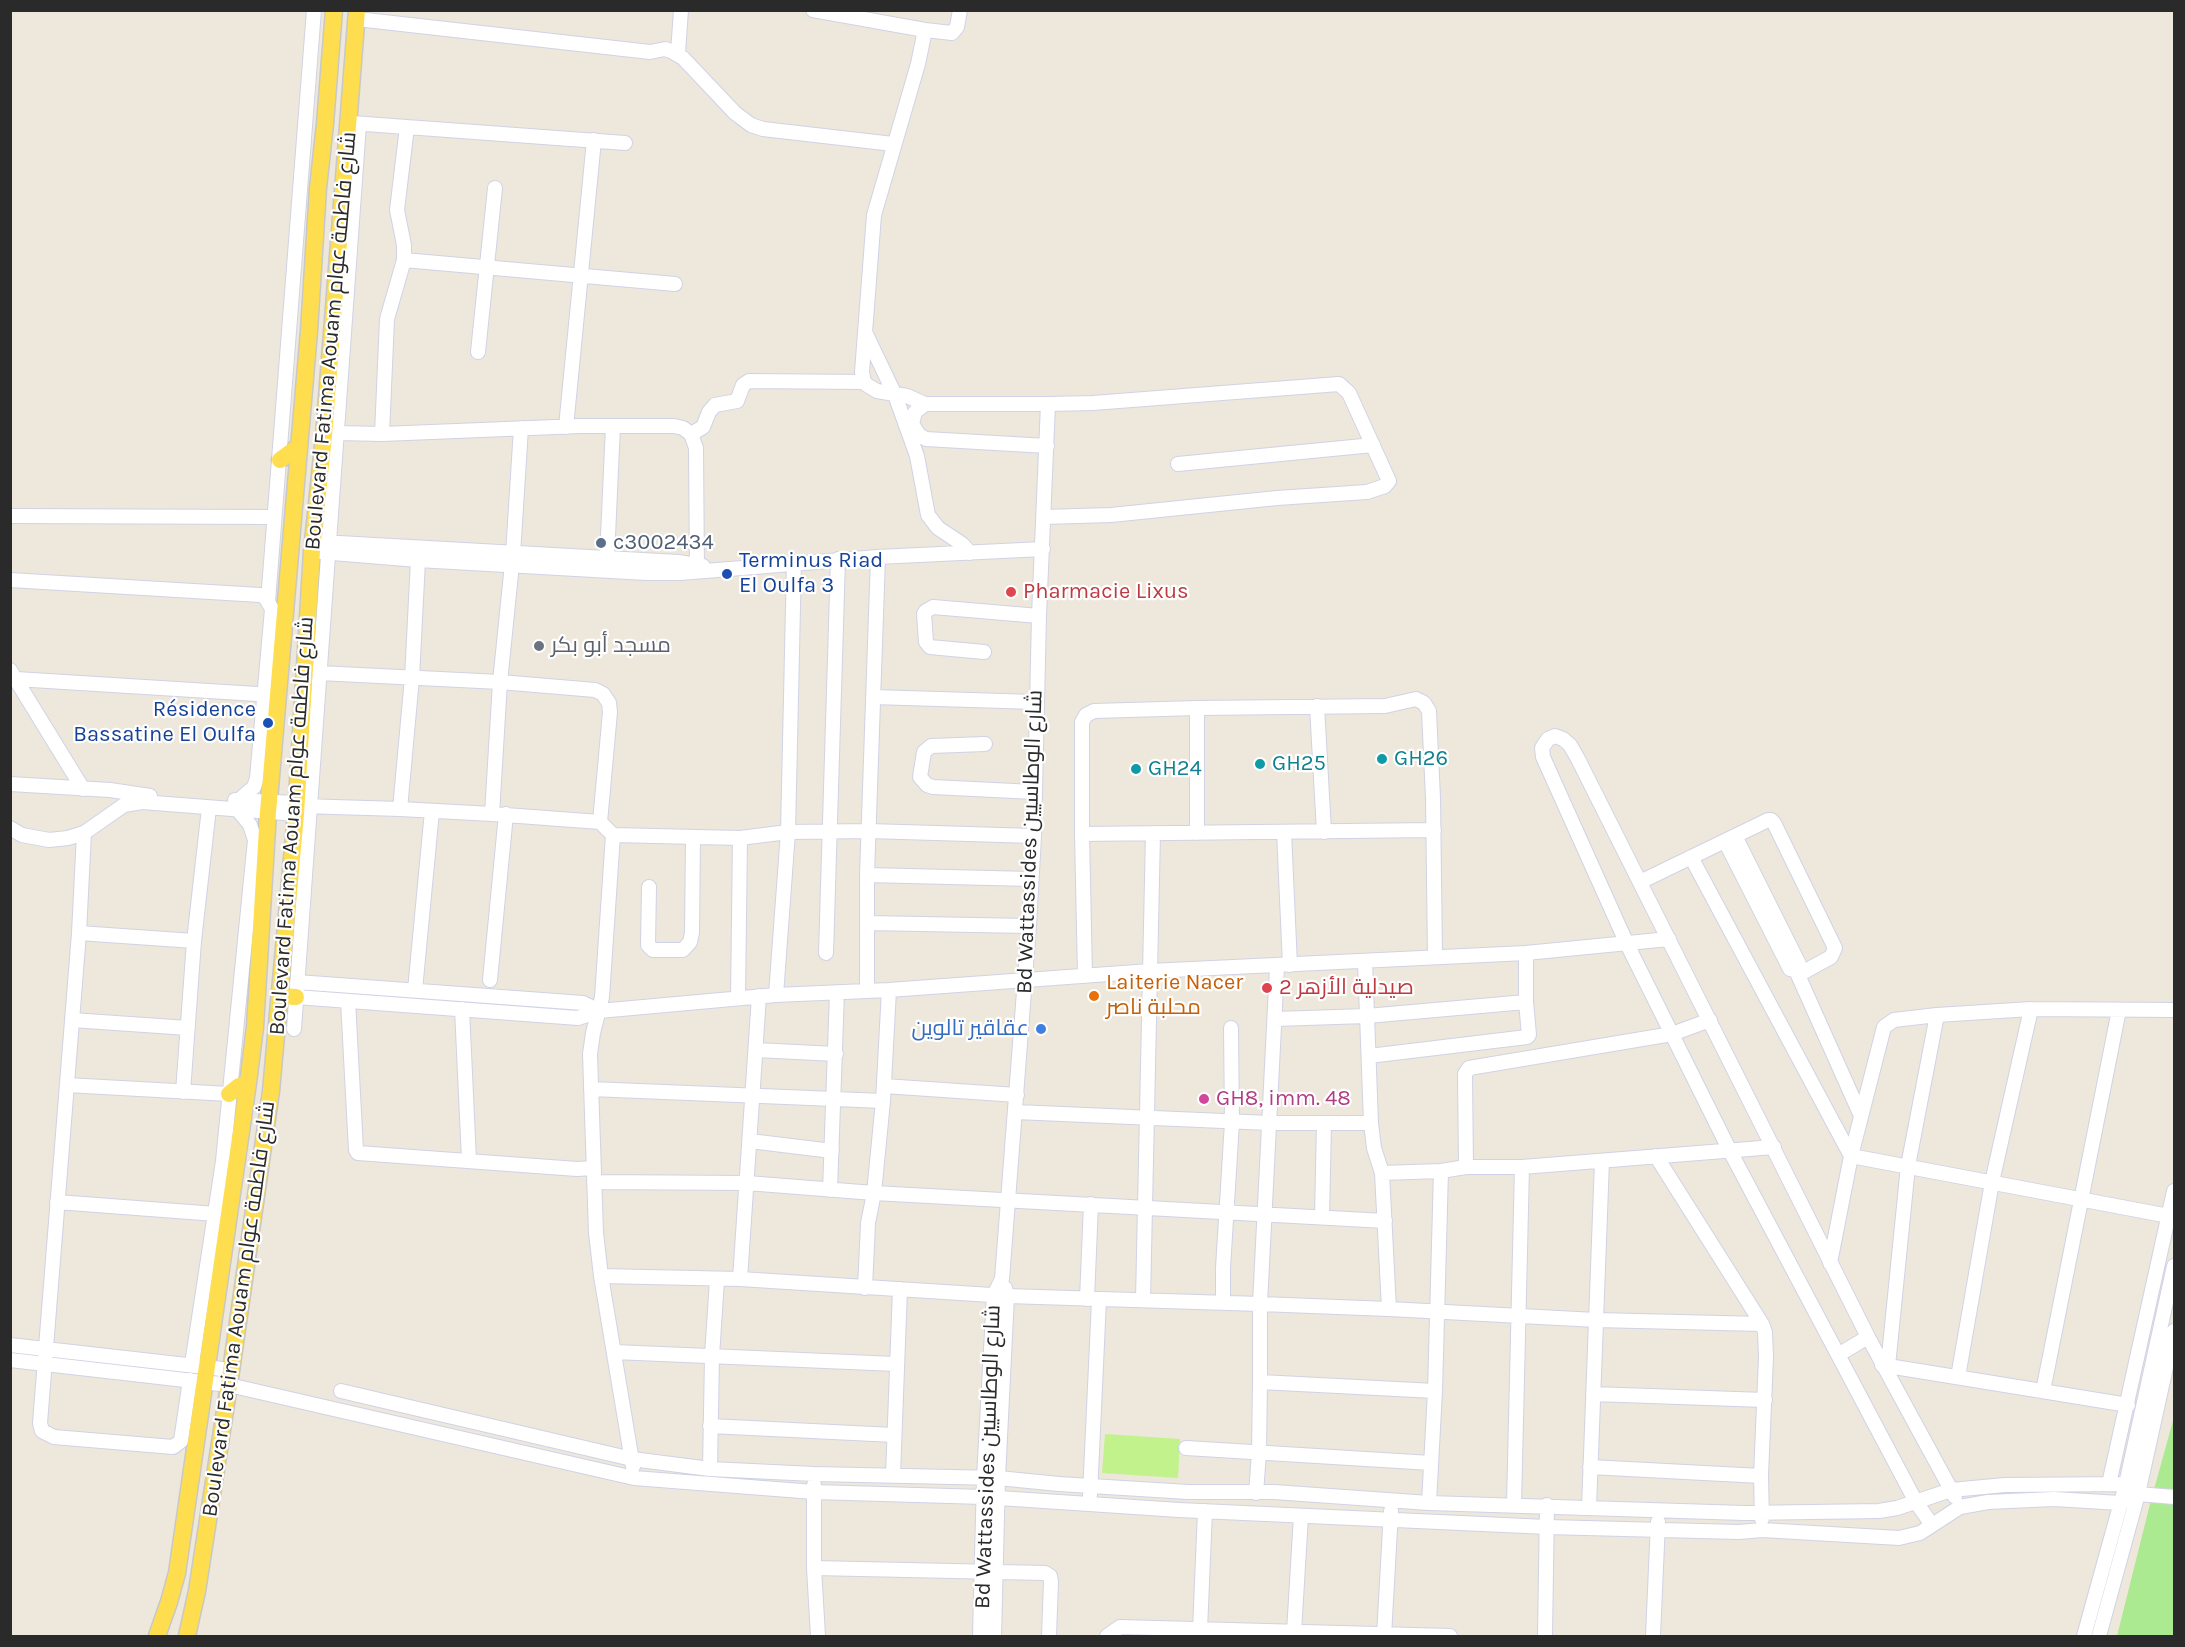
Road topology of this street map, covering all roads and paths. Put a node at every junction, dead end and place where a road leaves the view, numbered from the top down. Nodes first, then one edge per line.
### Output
1 (314, 10) edge
2 (334, 10) edge
3 (681, 10) edge
4 (813, 10) edge
5 (960, 10) edge
6 (357, 15) edge
7 (875, 16) edge
8 (925, 30) junction
9 (678, 53) junction
10 (354, 124) junction
11 (407, 127) junction
12 (594, 140) junction
13 (625, 143) dead end
14 (893, 144) junction
15 (495, 188) dead end
16 (404, 260) junction
17 (487, 267) junction
18 (581, 276) junction
19 (675, 284) dead end
20 (864, 330) junction
21 (478, 352) dead end
22 (864, 382) junction
23 (895, 395) junction
24 (925, 404) junction
25 (1048, 404) junction
26 (613, 426) junction
27 (566, 427) junction
28 (521, 428) junction
29 (337, 433) junction
30 (382, 434) junction
31 (691, 434) junction
32 (1373, 445) junction
33 (299, 446) junction
34 (1047, 446) junction
35 (280, 460) junction
36 (1178, 464) dead end
37 (10, 516) edge
38 (1044, 516) junction
39 (274, 517) junction
40 (321, 547) junction
41 (1042, 549) junction
42 (970, 553) junction
43 (878, 557) junction
44 (607, 558) junction
45 (512, 559) junction
46 (838, 560) junction
47 (418, 561) junction
48 (794, 562) junction
49 (697, 568) junction
50 (10, 580) edge
51 (268, 601) junction
52 (1039, 616) junction
53 (984, 652) dead end
54 (320, 673) junction
55 (13, 674) edge
56 (412, 678) junction
57 (500, 682) junction
58 (271, 695) junction
59 (873, 697) junction
60 (1036, 702) junction
61 (1317, 706) junction
62 (1197, 708) junction
63 (985, 744) dead end
64 (10, 784) edge
65 (83, 789) junction
66 (1034, 792) junction
67 (239, 805) junction
68 (269, 807) junction
69 (299, 807) junction
70 (209, 808) junction
71 (400, 809) junction
72 (432, 811) junction
73 (499, 814) junction
74 (600, 822) junction
75 (10, 828) edge
76 (1434, 830) junction
77 (870, 831) junction
78 (788, 832) junction
79 (832, 832) junction
80 (1284, 832) junction
81 (1324, 832) junction
82 (84, 833) junction
83 (1153, 833) junction
84 (1197, 833) junction
85 (1082, 834) junction
86 (613, 835) junction
87 (1034, 836) junction
88 (693, 838) junction
89 (740, 838) junction
90 (1730, 838) junction
91 (1691, 857) junction
92 (867, 875) junction
93 (1031, 879) junction
94 (1640, 882) junction
95 (649, 887) dead end
96 (867, 922) junction
97 (1029, 926) junction
98 (79, 933) junction
99 (1669, 939) junction
100 (194, 941) junction
101 (1627, 944) junction
102 (826, 953) dead end
103 (1526, 953) junction
104 (1435, 956) junction
105 (1365, 961) junction
106 (1283, 966) junction
107 (1150, 971) junction
108 (1797, 972) junction
109 (1085, 976) junction
110 (490, 980) dead end
111 (1025, 981) junction
112 (416, 990) junction
113 (890, 990) junction
114 (867, 991) junction
115 (291, 992) junction
116 (837, 992) junction
117 (776, 994) junction
118 (759, 996) junction
119 (738, 998) junction
120 (348, 1001) junction
121 (1526, 1002) junction
122 (462, 1009) junction
123 (2031, 1009) junction
124 (2119, 1010) junction
125 (2175, 1010) edge
126 (599, 1011) junction
127 (1937, 1015) junction
128 (1367, 1016) junction
129 (1275, 1019) junction
130 (72, 1020) junction
131 (1710, 1020) junction
132 (188, 1028) junction
133 (1231, 1028) dead end
134 (294, 1029) dead end
135 (1672, 1034) junction
136 (756, 1050) junction
137 (836, 1054) junction
138 (1369, 1056) junction
139 (248, 1083) junction
140 (67, 1085) junction
141 (884, 1086) junction
142 (591, 1089) junction
143 (183, 1092) junction
144 (230, 1094) junction
145 (1017, 1095) junction
146 (754, 1096) junction
147 (834, 1100) junction
148 (883, 1101) junction
149 (1016, 1112) junction
150 (1862, 1116) junction
151 (1147, 1119) junction
152 (1232, 1122) junction
153 (1269, 1123) junction
154 (1324, 1123) junction
155 (1371, 1123) junction
156 (750, 1141) junction
157 (1774, 1148) junction
158 (832, 1151) junction
159 (1730, 1151) junction
160 (1656, 1156) junction
161 (1851, 1156) junction
162 (469, 1160) junction
163 (1602, 1161) junction
164 (1908, 1166) junction
165 (1466, 1167) junction
166 (1522, 1167) junction
167 (1441, 1171) junction
168 (1382, 1173) junction
169 (594, 1175) junction
170 (1992, 1182) junction
171 (747, 1184) junction
172 (830, 1190) junction
173 (2175, 1191) edge
174 (874, 1193) junction
175 (1008, 1199) junction
176 (2081, 1199) junction
177 (57, 1202) junction
178 (1090, 1204) junction
179 (1145, 1207) junction
180 (1227, 1212) junction
181 (216, 1214) junction
182 (1265, 1214) junction
183 (2169, 1216) junction
184 (1322, 1217) junction
185 (1385, 1221) junction
186 (1830, 1263) junction
187 (2175, 1266) edge
188 (602, 1276) junction
189 (740, 1279) junction
190 (717, 1280) junction
191 (865, 1288) junction
192 (900, 1289) junction
193 (1001, 1295) junction
194 (1093, 1299) junction
195 (1143, 1300) junction
196 (1223, 1303) junction
197 (1260, 1304) junction
198 (201, 1307) junction
199 (1389, 1309) junction
200 (1437, 1312) junction
201 (1518, 1316) junction
202 (213, 1320) junction
203 (1596, 1320) junction
204 (1762, 1324) junction
205 (2175, 1331) edge
206 (1868, 1337) junction
207 (10, 1345) edge
208 (47, 1348) junction
209 (614, 1352) junction
210 (712, 1356) junction
211 (1838, 1356) junction
212 (10, 1360) edge
213 (45, 1364) junction
214 (896, 1364) junction
215 (1885, 1365) junction
216 (198, 1373) junction
217 (230, 1377) junction
218 (1958, 1377) junction
219 (1260, 1382) junction
220 (341, 1391) dead end
221 (1435, 1391) junction
222 (2043, 1391) junction
223 (1593, 1394) junction
224 (1765, 1400) junction
225 (2128, 1405) junction
226 (451, 1417) junction
227 (710, 1426) junction
228 (448, 1435) junction
229 (894, 1435) junction
230 (1186, 1448) dead end
231 (1259, 1453) junction
232 (632, 1459) junction
233 (1431, 1463) junction
234 (1590, 1467) junction
235 (710, 1469) junction
236 (814, 1474) junction
237 (893, 1475) junction
238 (1761, 1476) junction
239 (634, 1478) junction
240 (991, 1478) junction
241 (2109, 1484) junction
242 (2126, 1484) junction
243 (1090, 1486) junction
244 (1951, 1490) junction
245 (814, 1492) junction
246 (1256, 1493) junction
247 (2138, 1494) junction
248 (984, 1497) junction
249 (2175, 1497) edge
250 (999, 1498) junction
251 (1391, 1500) junction
252 (1916, 1502) junction
253 (1429, 1503) junction
254 (2120, 1503) junction
255 (1090, 1504) junction
256 (1514, 1505) junction
257 (1547, 1506) junction
258 (1960, 1507) junction
259 (1589, 1508) junction
260 (1205, 1511) junction
261 (1658, 1511) junction
262 (1762, 1512) junction
263 (1301, 1516) junction
264 (1391, 1520) junction
265 (1932, 1525) junction
266 (1547, 1527) junction
267 (1658, 1530) junction
268 (1762, 1530) junction
269 (814, 1568) junction
270 (989, 1571) junction
271 (1200, 1630) junction
272 (1294, 1632) junction
273 (1228, 1634) edge
274 (1384, 1635) edge
275 (157, 1636) edge
276 (187, 1636) edge
277 (818, 1636) edge
278 (980, 1636) edge
279 (993, 1636) edge
280 (1048, 1636) edge
281 (1107, 1636) edge
282 (1450, 1636) edge
283 (1545, 1636) edge
284 (1653, 1636) edge
285 (2084, 1636) edge
286 (2099, 1636) edge

1 - 35 street
2 - 33 main road, Boulevard Fatima Aouam شارع فاطمة عوام
3 - 9 street
4 - 7 street
5 - 8 street
6 - 9 street
6 - 10 main road, Boulevard Fatima Aouam شارع فاطمة عوام
7 - 8 street
8 - 14 street
9 - 14 street
10 - 11 street
10 - 29 street
10 - 40 main road, Boulevard Fatima Aouam شارع فاطمة عوام
11 - 12 street
11 - 16 street
12 - 13 street
12 - 18 street
14 - 20 street
15 - 17 street
16 - 17 street
16 - 30 street
17 - 18 street
17 - 21 street
18 - 19 street
18 - 27 street
20 - 22 street
20 - 23 street
22 - 23 street
22 - 31 street
23 - 24 street
23 - 42 street
24 - 25 street
24 - 34 street
25 - 32 street
25 - 34 street, Bd Wattassides شارع الوطاسيين
26 - 27 street
26 - 31 street
26 - 44 street
27 - 28 street
28 - 30 street
28 - 45 street
29 - 30 street
29 - 40 street
31 - 49 street
32 - 36 street
32 - 38 street
33 - 35 main road
33 - 58 main road, Boulevard Fatima Aouam شارع فاطمة عوام
34 - 38 street, Bd Wattassides شارع الوطاسيين
35 - 39 street
37 - 39 street
38 - 41 street, Bd Wattassides شارع الوطاسيين
39 - 51 street
40 - 45 street
40 - 47 street
40 - 54 street
40 - 69 main road, Boulevard Fatima Aouam شارع فاطمة عوام
41 - 42 street
41 - 52 street, Bd Wattassides شارع الوطاسيين
42 - 43 street
43 - 46 street
43 - 59 street
44 - 45 street
44 - 49 street
45 - 47 street
45 - 49 street
45 - 57 street
46 - 48 street
46 - 79 street
47 - 56 street
48 - 49 street
48 - 78 street
50 - 51 street
51 - 58 street
52 - 53 street
52 - 60 street, Bd Wattassides شارع الوطاسيين
54 - 56 street
54 - 69 street
55 - 58 street
55 - 65 street
56 - 57 street
56 - 71 street
57 - 73 street
57 - 74 street
58 - 67 street
58 - 68 main road, Boulevard Fatima Aouam شارع فاطمة عوام
59 - 60 street
59 - 77 street
60 - 66 street, Bd Wattassides شارع الوطاسيين
61 - 62 street
61 - 76 street
61 - 81 street
62 - 84 street
62 - 85 street
63 - 66 street
64 - 65 street
65 - 67 street
66 - 87 street, Bd Wattassides شارع الوطاسيين
67 - 68 street
67 - 70 street
67 - 144 street
68 - 69 street
68 - 139 main road, Boulevard Fatima Aouam شارع فاطمة عوام
69 - 71 street
69 - 115 main road, Boulevard Fatima Aouam شارع فاطمة عوام
70 - 82 street
70 - 100 street
71 - 72 street
72 - 73 street
72 - 112 street
73 - 74 street
73 - 110 street
74 - 86 street
75 - 82 street
76 - 81 street
76 - 104 street
77 - 79 street
77 - 87 street
77 - 92 street
78 - 79 street
78 - 89 street
78 - 117 street
79 - 102 street
80 - 81 street
80 - 84 street
80 - 106 street
82 - 98 street
83 - 84 street
83 - 85 street
83 - 107 street
85 - 109 street
86 - 88 street
86 - 126 street
87 - 93 street, Bd Wattassides شارع الوطاسيين
88 - 89 street
88 - 95 street
89 - 119 street
90 - 91 street
90 - 108 street
90 - 108 street
91 - 94 street
91 - 161 street
92 - 93 street
92 - 96 street
93 - 97 street, Bd Wattassides شارع الوطاسيين
94 - 99 street
94 - 101 street
96 - 97 street
96 - 114 street
97 - 111 street, Bd Wattassides شارع الوطاسيين
98 - 100 street
98 - 130 street
99 - 101 street
99 - 131 street
100 - 132 street
101 - 103 street
101 - 135 street
103 - 104 street
103 - 121 street
104 - 105 street
105 - 106 street
105 - 128 street
106 - 107 street
106 - 129 street
107 - 109 street
107 - 151 street
108 - 150 street
109 - 111 street
111 - 113 street
111 - 145 street, Bd Wattassides شارع الوطاسيين
112 - 115 street
112 - 126 street
113 - 114 street
113 - 141 street
114 - 116 street
115 - 120 street
115 - 134 street
115 - 217 main road, Boulevard Fatima Aouam شارع فاطمة عوام
116 - 117 street
116 - 137 street
117 - 118 street
118 - 119 street
118 - 136 street
119 - 126 street
120 - 122 street
120 - 162 street
121 - 128 street
121 - 138 street
122 - 126 street
122 - 162 street
123 - 124 street
123 - 127 street
123 - 170 street
124 - 125 street
124 - 176 street
126 - 142 street
127 - 150 street
127 - 164 street
128 - 129 street
128 - 138 street
129 - 153 street
130 - 132 street
130 - 140 street
131 - 135 street
131 - 157 street
132 - 143 street
133 - 152 street
135 - 159 street
135 - 165 street
136 - 137 street
136 - 146 street
137 - 147 street
138 - 155 street
139 - 144 main road
139 - 202 main road, Boulevard Fatima Aouam شارع فاطمة عوام
140 - 143 street
140 - 177 street
141 - 145 street
141 - 148 street
142 - 146 street
142 - 169 street
143 - 144 street
144 - 181 street
145 - 149 street, Bd Wattassides شارع الوطاسيين
146 - 147 street
146 - 156 street
147 - 148 street
147 - 158 street
148 - 174 street
149 - 151 street
149 - 175 street, Bd Wattassides شارع الوطاسيين
150 - 161 street
151 - 152 street
151 - 179 street
152 - 153 street
152 - 180 street
153 - 154 street
153 - 182 street
154 - 155 street
154 - 184 street
155 - 168 street
156 - 158 street
156 - 171 street
157 - 159 street
157 - 186 street
158 - 172 street
159 - 160 street
159 - 211 street
160 - 163 street
160 - 204 street
161 - 164 street
161 - 186 street
162 - 169 street
163 - 166 street
163 - 203 street
164 - 170 street
164 - 215 street
165 - 166 street
165 - 167 street
166 - 201 street
167 - 168 street
167 - 200 street
168 - 185 street
169 - 171 street
169 - 188 street
170 - 176 street
170 - 218 street
171 - 172 street
171 - 189 street
172 - 174 street
173 - 183 street
174 - 175 street
174 - 191 street
175 - 178 street
175 - 193 street, Bd Wattassides شارع الوطاسيين
176 - 183 street
176 - 222 street
177 - 181 street
177 - 208 street
178 - 179 street
178 - 194 street
179 - 180 street
179 - 195 street
180 - 182 street
180 - 196 street
181 - 198 street
182 - 184 street
182 - 197 street
183 - 225 street
184 - 185 street
185 - 199 street
186 - 206 street
187 - 242 street
188 - 190 street
188 - 209 street
189 - 190 street
189 - 191 street
190 - 210 street
191 - 192 street
192 - 193 street
192 - 214 street
193 - 194 street
193 - 240 street, Bd Wattassides شارع الوطاسيين
194 - 195 street
194 - 243 street
195 - 196 street
196 - 197 street
197 - 199 street
197 - 219 street
198 - 202 main road
198 - 216 street
199 - 200 street
200 - 201 street
200 - 221 street
201 - 203 street
201 - 256 street
202 - 216 main road, Boulevard Fatima Aouam شارع فاطمة عوام
203 - 204 street
203 - 223 street
204 - 224 street
205 - 247 street
206 - 211 street
206 - 215 street
207 - 208 street
208 - 213 street
208 - 216 street
209 - 210 street
209 - 232 street
210 - 214 street
210 - 227 street
211 - 252 street
212 - 213 street
213 - 216 street
213 - 216 street
214 - 229 street
215 - 218 street
215 - 244 street
216 - 217 street
216 - 275 main road, Boulevard Fatima Aouam شارع فاطمة عوام
217 - 228 street
217 - 276 main road, Boulevard Fatima Aouam شارع فاطمة عوام
218 - 222 street
219 - 221 street
219 - 231 street
220 - 226 street
221 - 233 street
222 - 225 street
223 - 224 street
223 - 234 street
224 - 238 street
225 - 241 street
226 - 228 street
226 - 232 street
227 - 229 street
227 - 235 street
228 - 239 street
229 - 237 street
230 - 231 street
231 - 233 street
231 - 246 street
232 - 235 street
232 - 239 street
233 - 253 street
234 - 238 street
234 - 259 street
235 - 236 street
236 - 237 street
236 - 245 street
237 - 240 street
238 - 262 street
239 - 245 street
240 - 243 street
240 - 248 street, Bd Wattassides شارع الوطاسيين
240 - 250 street, Bd Wattassides شارع الوطاسيين
241 - 242 street
241 - 244 street
242 - 247 street
242 - 254 street
243 - 246 street
243 - 255 street
244 - 252 street
244 - 258 street
245 - 248 street
245 - 269 street
246 - 251 street
247 - 249 street
247 - 254 street
247 - 286 street
248 - 250 street
248 - 270 street, Bd Wattassides شارع الوطاسيين
250 - 255 street
250 - 270 street, Bd Wattassides شارع الوطاسيين
251 - 253 street
251 - 264 street
252 - 262 street
252 - 265 street
253 - 256 street
254 - 258 street
254 - 285 street
255 - 260 street
256 - 257 street
257 - 259 street
257 - 266 street
258 - 265 street
259 - 261 street
260 - 263 street
260 - 271 street
261 - 262 street
261 - 267 street
262 - 268 street
263 - 264 street
263 - 272 street
264 - 266 street
264 - 274 street
265 - 268 street
266 - 267 street
266 - 283 street
267 - 268 street
267 - 284 street
269 - 270 street
269 - 277 street
270 - 278 street, Bd Wattassides شارع الوطاسيين
270 - 279 street, Bd Wattassides شارع الوطاسيين
270 - 280 street
271 - 273 street
271 - 281 street
272 - 273 street
272 - 274 street
274 - 282 street

